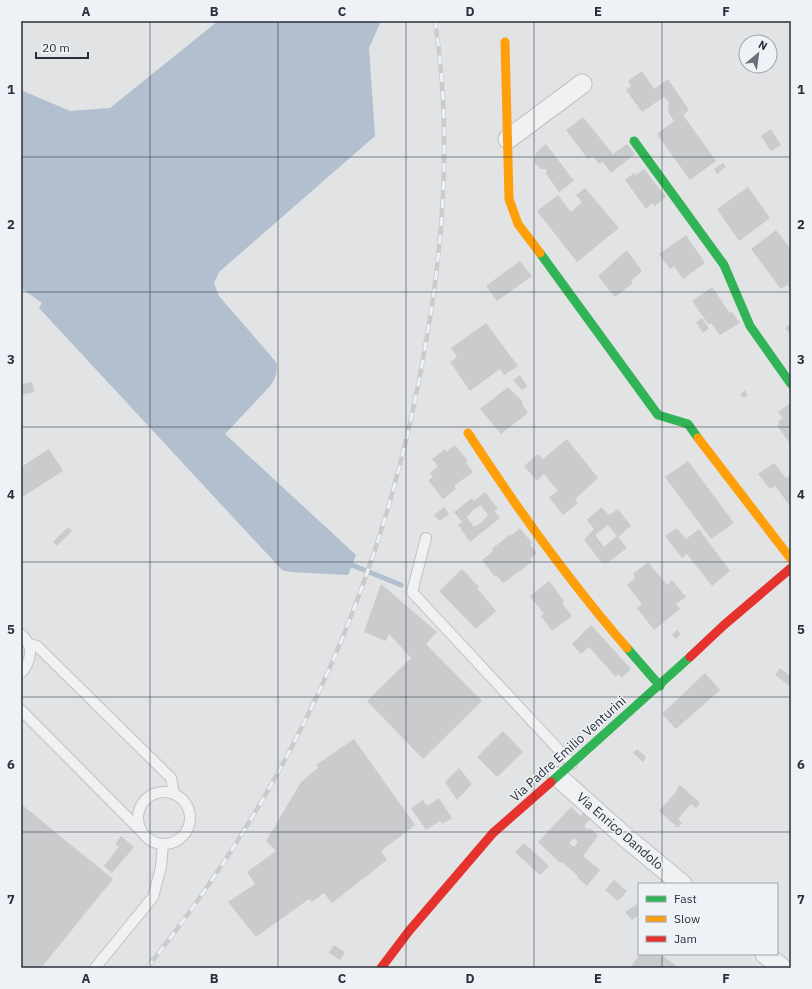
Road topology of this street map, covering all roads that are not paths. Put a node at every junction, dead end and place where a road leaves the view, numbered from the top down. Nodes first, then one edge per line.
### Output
1 (505, 42) dead end
2 (582, 84) dead end
3 (508, 139) junction
4 (634, 141) dead end
5 (791, 384) edge
6 (468, 433) dead end
7 (426, 538) dead end
8 (791, 559) edge
9 (791, 568) edge
10 (21, 634) edge
11 (28, 644) junction
12 (21, 673) edge
13 (660, 686) junction
14 (21, 710) edge
15 (572, 764) junction
16 (558, 777) junction
17 (174, 794) junction
18 (142, 832) junction
19 (163, 844) junction
20 (681, 883) edge
21 (766, 955) edge
22 (95, 968) edge
23 (381, 968) edge
24 (782, 968) edge

1 - 3 street
2 - 3 street
3 - 8 street
4 - 5 street
6 - 13 street
7 - 15 lane
9 - 13 street, Via Padre Emilio Venturini
10 - 11 lane
11 - 12 lane
11 - 17 lane
13 - 15 street, Via Padre Emilio Venturini
14 - 18 lane
15 - 16 street, Via Padre Emilio Venturini
16 - 20 street, Via Enrico Dandolo
16 - 23 street, Via Padre Emilio Venturini
17 - 18 lane
17 - 19 lane
18 - 19 lane
19 - 22 lane
21 - 24 street

